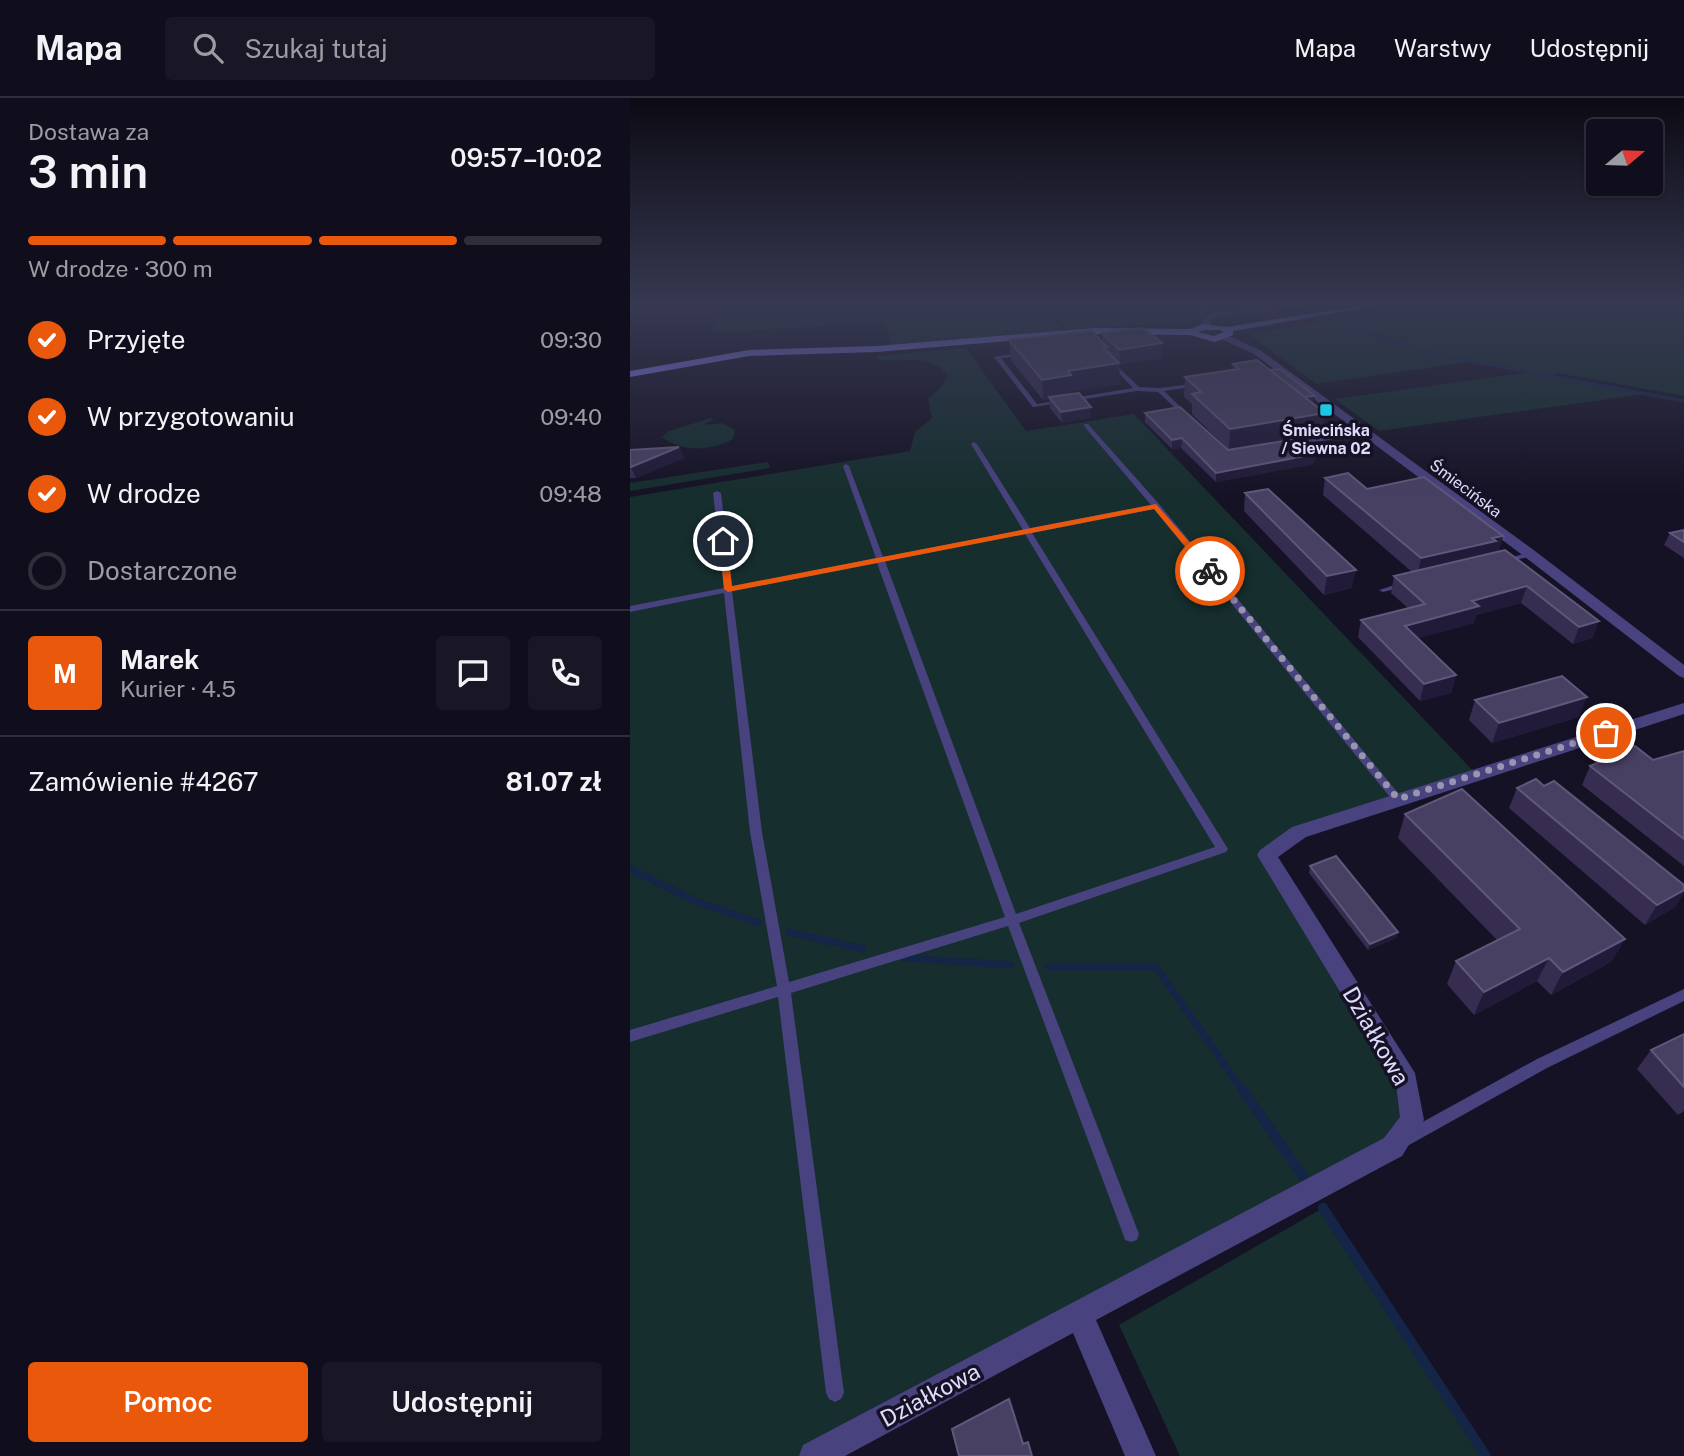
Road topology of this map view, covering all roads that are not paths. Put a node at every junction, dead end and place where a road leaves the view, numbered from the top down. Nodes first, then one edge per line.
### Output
1 (656, 369) edge
2 (1007, 369) edge
3 (1118, 369) edge
4 (1283, 371) joint
5 (630, 374) edge
6 (1266, 374) edge
7 (1201, 384) edge
8 (1137, 389) junction
9 (1160, 390) junction
10 (1306, 413) edge
11 (1086, 425) dead end
12 (1198, 427) edge
13 (1366, 433) junction
14 (1335, 436) junction
15 (974, 444) dead end
16 (1281, 446) edge
17 (846, 466) dead end
18 (717, 493) dead end
19 (1156, 506) junction
20 (1029, 531) junction
21 (1530, 554) junction
22 (880, 560) junction
23 (1488, 564) edge
24 (1409, 583) edge
25 (728, 589) junction
26 (1383, 590) dead end
27 (630, 610) edge
28 (1684, 673) edge
29 (1684, 708) edge
30 (1398, 799) junction
31 (1012, 920) junction
32 (784, 989) junction
33 (1684, 995) edge
34 (630, 1036) edge
35 (1393, 1147) junction
36 (1131, 1234) dead end
37 (1080, 1316) junction
38 (835, 1394) dead end
39 (814, 1456) edge
40 (1141, 1456) edge

1 - 5 main road
2 - 8 lane
3 - 8 lane
4 - 6 lane
4 - 13 street, Śmiecińska
7 - 9 lane
8 - 9 lane
9 - 12 lane
10 - 14 lane
11 - 19 lane
13 - 14 lane
13 - 21 street, Śmiecińska
14 - 16 lane
15 - 20 lane
17 - 22 lane
18 - 25 lane
19 - 20 lane
19 - 30 lane
20 - 22 lane
20 - 31 lane
21 - 23 lane
21 - 28 street, Śmiecińska
22 - 25 lane
22 - 31 lane
24 - 26 lane
25 - 27 lane
25 - 32 lane
29 - 30 street, Działkowa
30 - 35 street, Działkowa
31 - 32 lane
31 - 36 lane
32 - 34 lane
32 - 38 lane
33 - 35 lane
35 - 37 street, Działkowa
37 - 39 street, Działkowa
37 - 40 street

